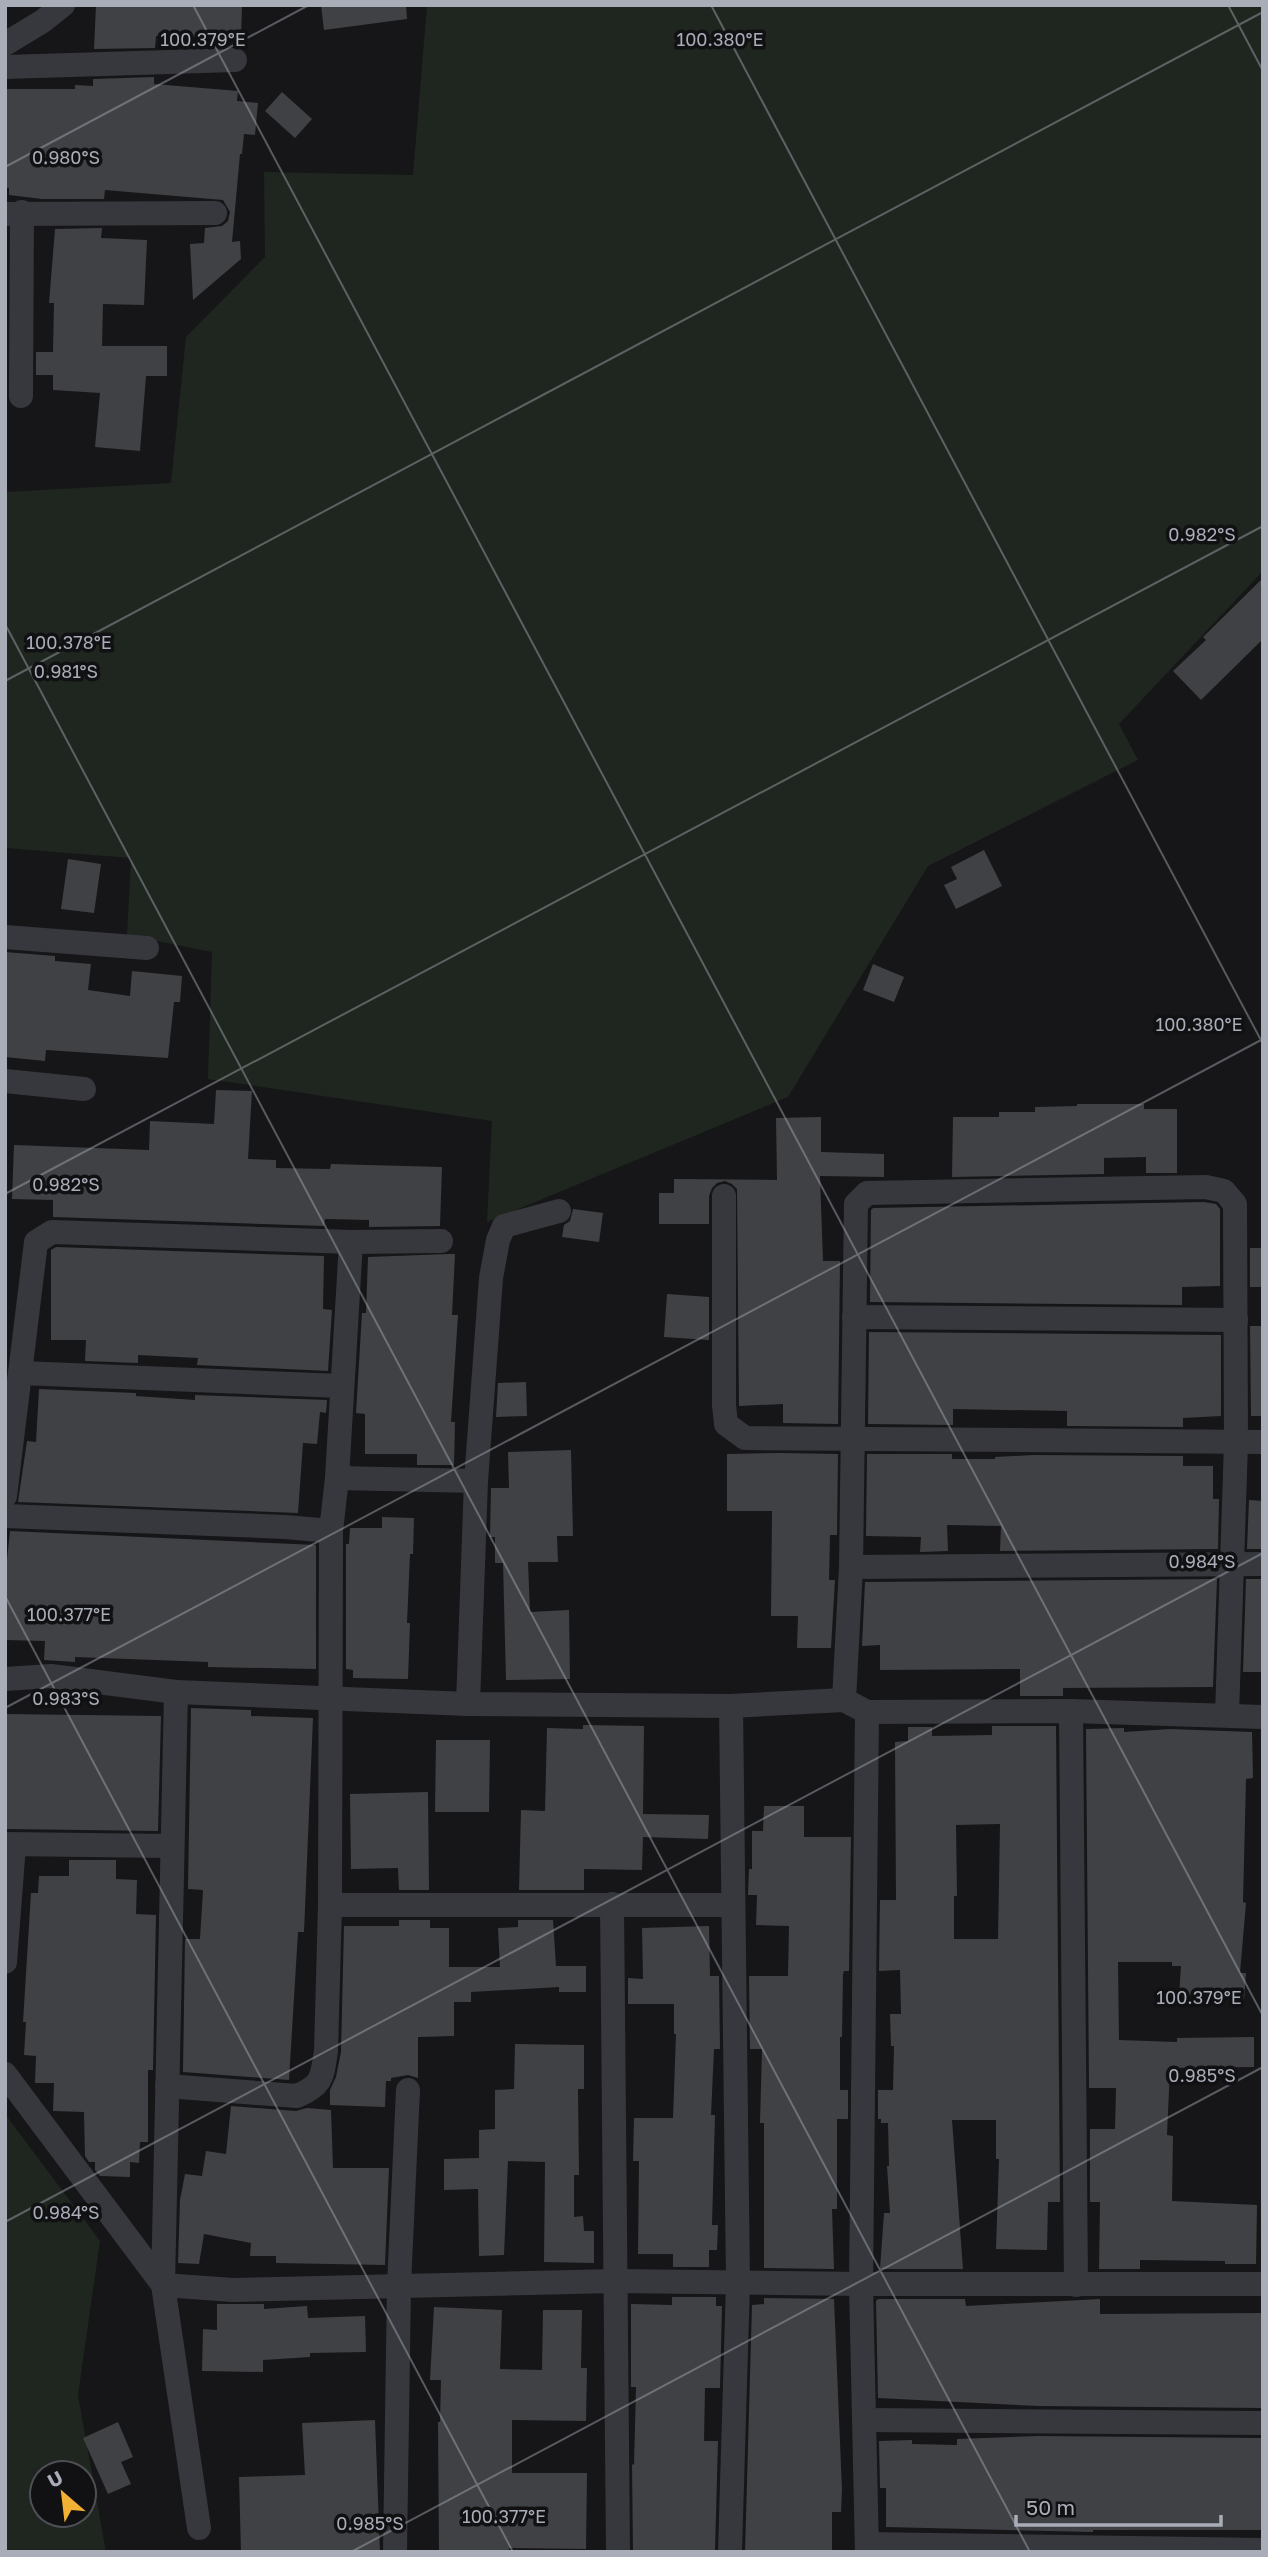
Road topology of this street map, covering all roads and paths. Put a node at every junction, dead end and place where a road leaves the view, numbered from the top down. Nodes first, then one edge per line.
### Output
1 (63, 5) edge
2 (5, 44) edge
3 (235, 60) dead end
4 (5, 67) edge
5 (13, 213) edge
6 (215, 213) dead end
7 (21, 396) dead end
8 (5, 937) edge
9 (147, 948) dead end
10 (5, 1081) edge
11 (84, 1089) dead end
12 (724, 1196) dead end
13 (559, 1211) dead end
14 (441, 1241) dead end
15 (351, 1242) junction
16 (854, 1317) junction
17 (1236, 1320) junction
18 (21, 1373) junction
19 (341, 1386) junction
20 (853, 1438) junction
21 (1236, 1443) junction
22 (1263, 1443) edge
23 (337, 1478) junction
24 (476, 1482) junction
25 (5, 1496) edge
26 (5, 1516) edge
27 (331, 1531) junction
28 (1234, 1564) junction
29 (1263, 1564) edge
30 (851, 1567) junction
31 (5, 1679) edge
32 (176, 1692) junction
33 (329, 1697) junction
34 (844, 1700) junction
35 (468, 1704) junction
36 (731, 1706) junction
37 (1071, 1711) junction
38 (867, 1712) junction
39 (1227, 1715) junction
40 (1263, 1717) edge
41 (10, 1844) edge
42 (171, 1846) junction
43 (612, 1904) junction
44 (330, 1905) junction
45 (733, 1905) junction
46 (5, 1962) edge
47 (5, 2074) edge
48 (167, 2086) junction
49 (408, 2090) dead end
50 (614, 2281) junction
51 (738, 2283) junction
52 (861, 2284) junction
53 (1263, 2284) edge
54 (163, 2285) junction
55 (399, 2285) junction
56 (1076, 2285) junction
57 (864, 2420) junction
58 (1263, 2423) edge
59 (199, 2528) dead end
60 (867, 2548) edge
61 (1263, 2550) edge
62 (395, 2552) edge
63 (618, 2552) edge
64 (730, 2552) edge

1 - 2 street
3 - 4 street
5 - 6 street
5 - 7 street
8 - 9 street
10 - 11 street
12 - 20 street
13 - 24 street
14 - 15 street
15 - 18 street
15 - 19 street
16 - 17 street
16 - 17 street
16 - 20 street
17 - 21 street
18 - 19 street
18 - 25 street
19 - 23 street
20 - 21 street
20 - 30 street
21 - 22 street
21 - 28 street
23 - 24 street
23 - 27 street
24 - 35 street
26 - 27 street
27 - 33 street
28 - 29 street
28 - 30 street
28 - 39 street
30 - 34 street
31 - 32 street
32 - 33 street
32 - 42 street
33 - 35 street
33 - 44 street
34 - 36 street
34 - 38 street
35 - 36 street
36 - 45 street
37 - 38 street
37 - 39 street
37 - 56 street
38 - 52 street
39 - 40 street
41 - 42 street
41 - 46 street
42 - 48 street
43 - 44 street
43 - 45 street
43 - 50 street
44 - 48 street
45 - 51 street
47 - 54 street
48 - 54 street
49 - 55 street
50 - 51 street
50 - 55 street
50 - 63 street
51 - 52 street
51 - 64 street
52 - 56 street
52 - 57 street
53 - 56 street
54 - 55 street
54 - 59 street
55 - 62 street
57 - 58 street
57 - 60 street
60 - 61 street

